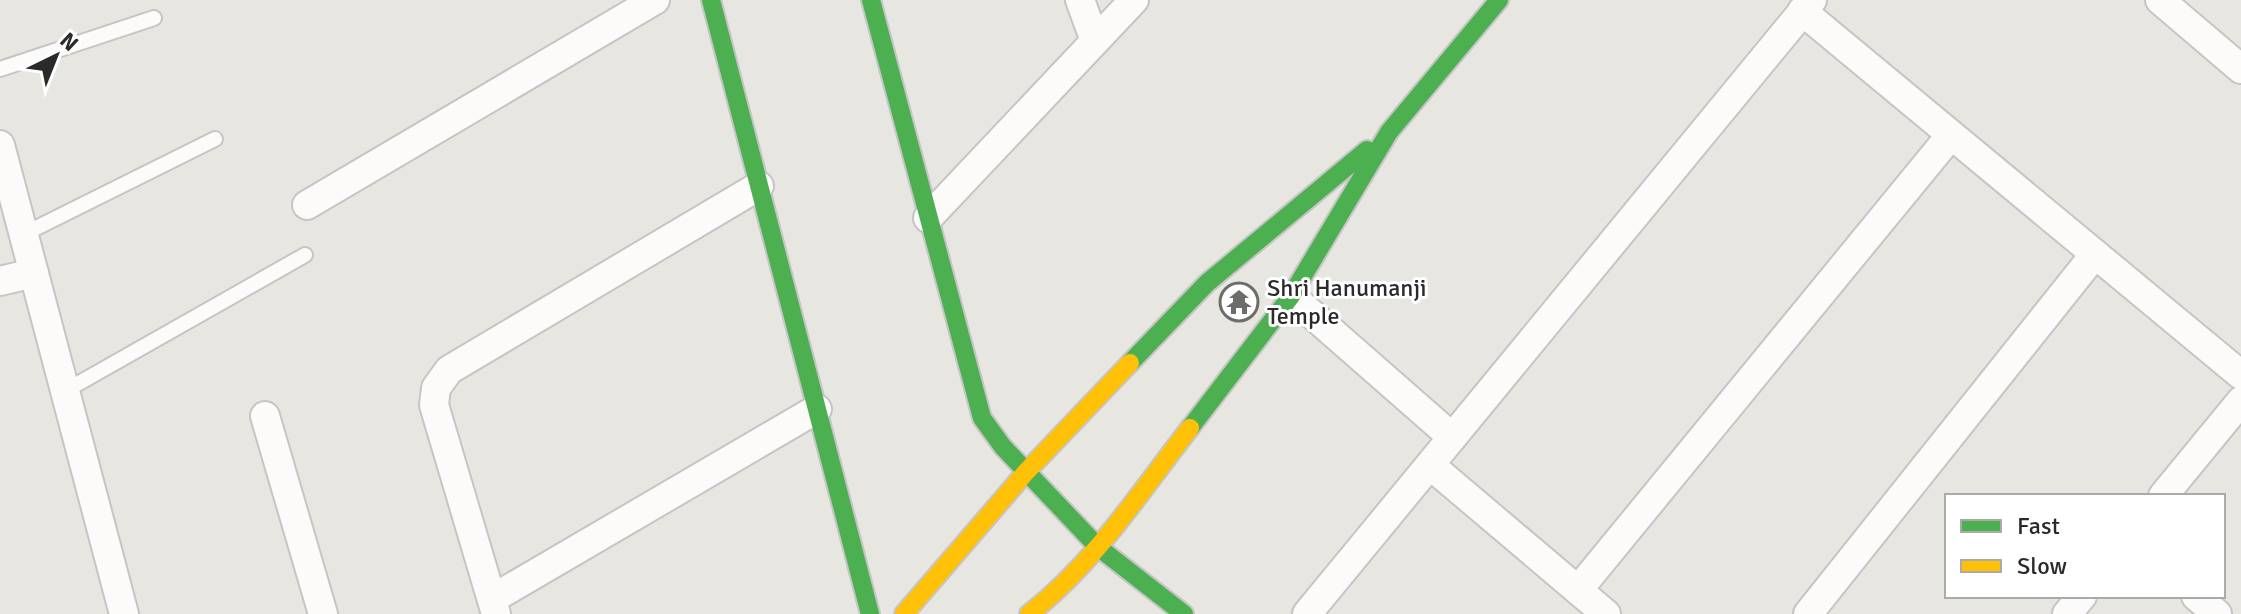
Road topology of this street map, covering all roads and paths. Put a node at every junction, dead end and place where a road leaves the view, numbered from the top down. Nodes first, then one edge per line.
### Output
1 (655, 0) edge
2 (711, 0) edge
3 (871, 0) edge
4 (1080, 0) edge
5 (1134, 0) edge
6 (1499, 0) edge
7 (2160, 0) edge
8 (1807, 6) edge
9 (154, 18) dead end
10 (1095, 41) junction
11 (0, 69) edge
12 (2241, 69) edge
13 (1389, 132) junction
14 (1951, 135) junction
15 (215, 139) dead end
16 (0, 145) edge
17 (759, 186) junction
18 (307, 205) dead end
19 (928, 218) junction
20 (24, 234) junction
21 (2095, 254) junction
22 (305, 255) dead end
23 (34, 273) junction
24 (0, 281) edge
25 (1291, 296) junction
26 (2241, 375) edge
27 (65, 391) junction
28 (2241, 401) edge
29 (817, 409) junction
30 (265, 416) dead end
31 (1452, 437) junction
32 (1430, 465) junction
33 (1026, 472) junction
34 (2165, 494) edge
35 (1098, 547) junction
36 (1578, 590) junction
37 (2080, 598) edge
38 (2198, 598) edge
39 (494, 607) edge
40 (1042, 609) edge
41 (124, 614) edge
42 (323, 614) edge
43 (870, 614) edge
44 (904, 614) edge
45 (1184, 614) edge
46 (1307, 614) edge
47 (1606, 614) edge
48 (1808, 614) edge
49 (2067, 614) edge
50 (2217, 614) edge

1 - 18 street
2 - 17 street
3 - 19 street
4 - 10 street
5 - 10 street
6 - 13 street
7 - 12 street
8 - 14 street
8 - 31 street
9 - 11 lane
10 - 19 street
13 - 25 street
13 - 33 street
14 - 21 street
14 - 36 street
15 - 20 lane
16 - 20 street
17 - 29 street
17 - 39 street
19 - 33 street
20 - 23 street
21 - 26 street
21 - 48 street
22 - 27 lane
23 - 24 street
23 - 27 street
25 - 31 street
25 - 35 street
27 - 41 street
28 - 34 street
29 - 39 street
29 - 43 street
30 - 42 street
31 - 32 street
32 - 36 street
32 - 46 street
33 - 35 street
33 - 44 street
35 - 40 street
35 - 45 street
36 - 47 street
37 - 49 street
38 - 50 street

